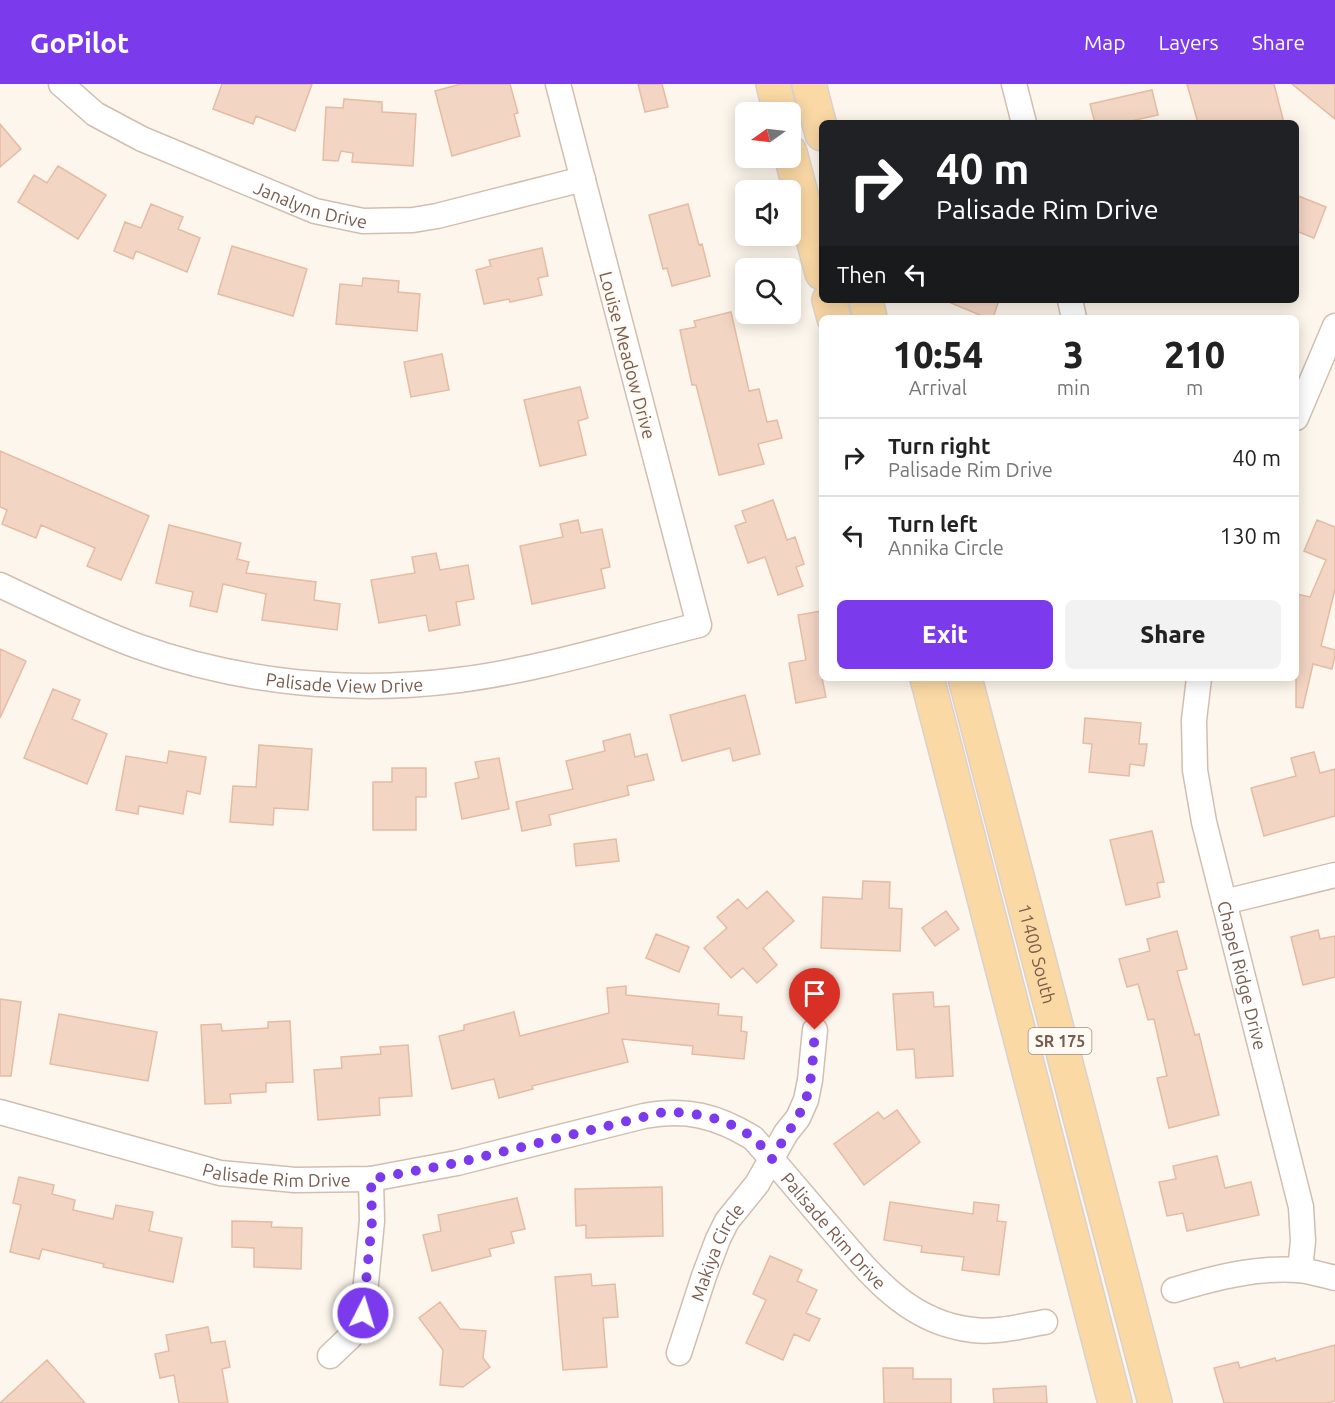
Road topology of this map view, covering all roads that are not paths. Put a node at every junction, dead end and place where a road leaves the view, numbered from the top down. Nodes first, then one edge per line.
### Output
1 (61, 84) edge
2 (558, 84) edge
3 (773, 84) edge
4 (809, 84) edge
5 (1014, 84) edge
6 (778, 102) edge
7 (1023, 120) edge
8 (819, 122) edge
9 (794, 168) edge
10 (583, 179) junction
11 (819, 262) edge
12 (1335, 326) edge
13 (1299, 411) edge
14 (0, 585) edge
15 (699, 625) joint
16 (928, 681) edge
17 (966, 681) edge
18 (1199, 681) edge
19 (1335, 875) edge
20 (1224, 902) junction
21 (815, 1030) dead end
22 (0, 1112) edge
23 (772, 1159) junction
24 (371, 1179) junction
25 (1300, 1270) junction
26 (1335, 1278) edge
27 (1174, 1290) dead end
28 (1045, 1322) dead end
29 (679, 1353) dead end
30 (330, 1356) dead end
31 (1115, 1403) edge
32 (1155, 1403) edge

1 - 10 street, Janalynn Drive
2 - 10 street, Louise Meadow Drive
3 - 6 main road
4 - 8 main road
5 - 7 street
9 - 11 main road
10 - 15 street, Louise Meadow Drive
12 - 13 street
14 - 15 street, Palisade View Drive
16 - 31 main road, 11400 South / SR 175
17 - 32 main road, 11400 South / SR 175
18 - 20 street, Chapel Ridge Drive
19 - 20 street
20 - 25 street, Chapel Ridge Drive
21 - 23 street, Makiya Circle
22 - 24 street, Palisade Rim Drive
23 - 24 street, Palisade Rim Drive
23 - 28 street, Palisade Rim Drive
23 - 29 street, Makiya Circle
24 - 30 street
25 - 26 street
25 - 27 street

